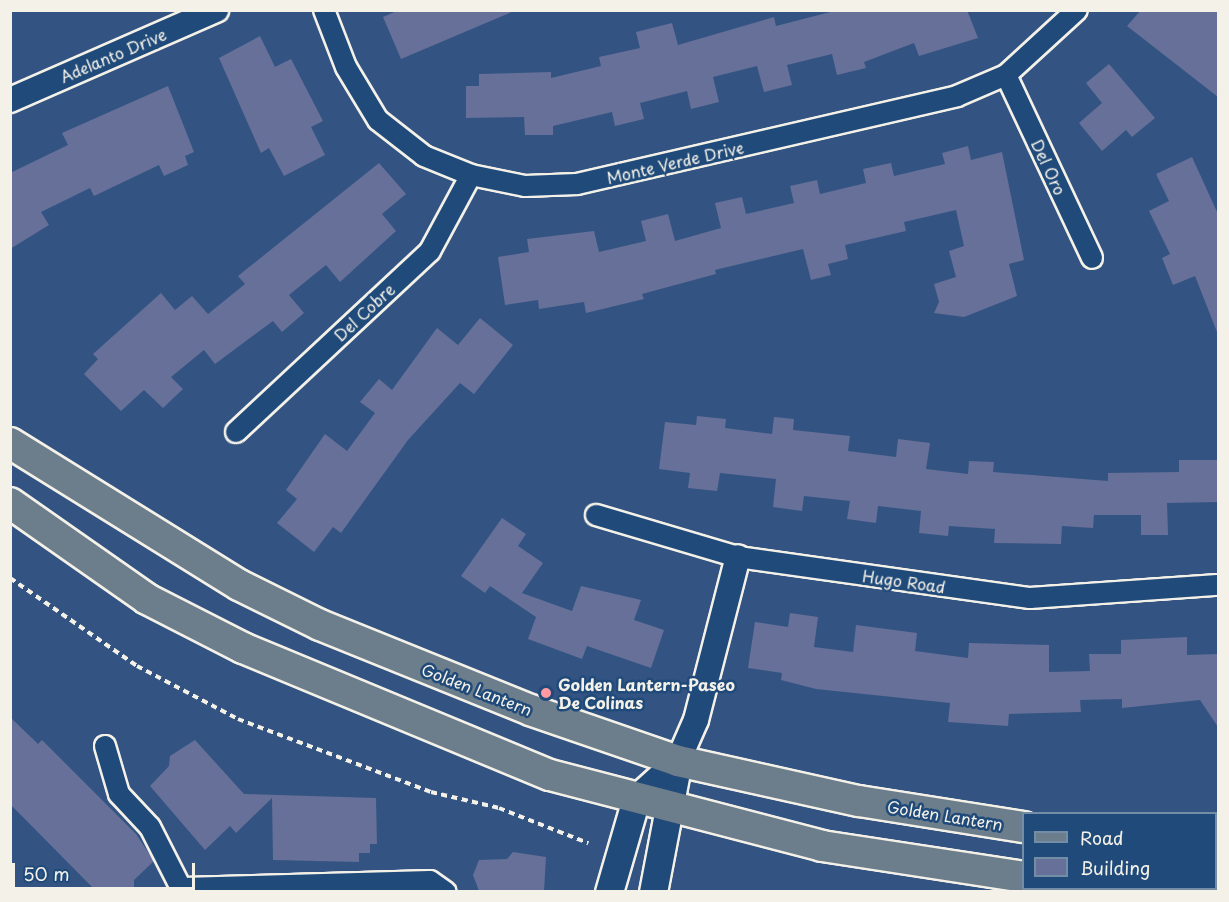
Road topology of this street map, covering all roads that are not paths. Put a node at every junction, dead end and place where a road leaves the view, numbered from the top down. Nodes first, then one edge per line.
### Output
1 (216, 10) edge
2 (324, 10) edge
3 (1077, 10) edge
4 (1006, 75) junction
5 (10, 100) edge
6 (471, 175) junction
7 (1092, 258) dead end
8 (236, 432) dead end
9 (10, 443) edge
10 (10, 503) edge
11 (596, 515) dead end
12 (738, 557) junction
13 (1218, 585) edge
14 (105, 746) dead end
15 (678, 761) junction
16 (636, 799) junction
17 (672, 809) junction
18 (1022, 827) edge
19 (1022, 877) edge
20 (438, 886) edge
21 (183, 890) edge
22 (609, 891) edge
23 (653, 891) edge

1 - 5 street, Adelanto Drive
2 - 6 street, Monte Verde Drive
3 - 4 street, Monte Verde Drive
4 - 6 street, Monte Verde Drive
4 - 7 street, Del Oro
6 - 8 street, Del Cobre
9 - 15 main road, Golden Lantern
10 - 16 main road
11 - 12 street, Hugo Road
12 - 13 street, Hugo Road
12 - 15 street
14 - 21 street
15 - 16 main road
15 - 17 main road
15 - 18 main road, Golden Lantern
16 - 17 main road
16 - 22 main road
17 - 19 main road
17 - 23 main road
20 - 21 street

